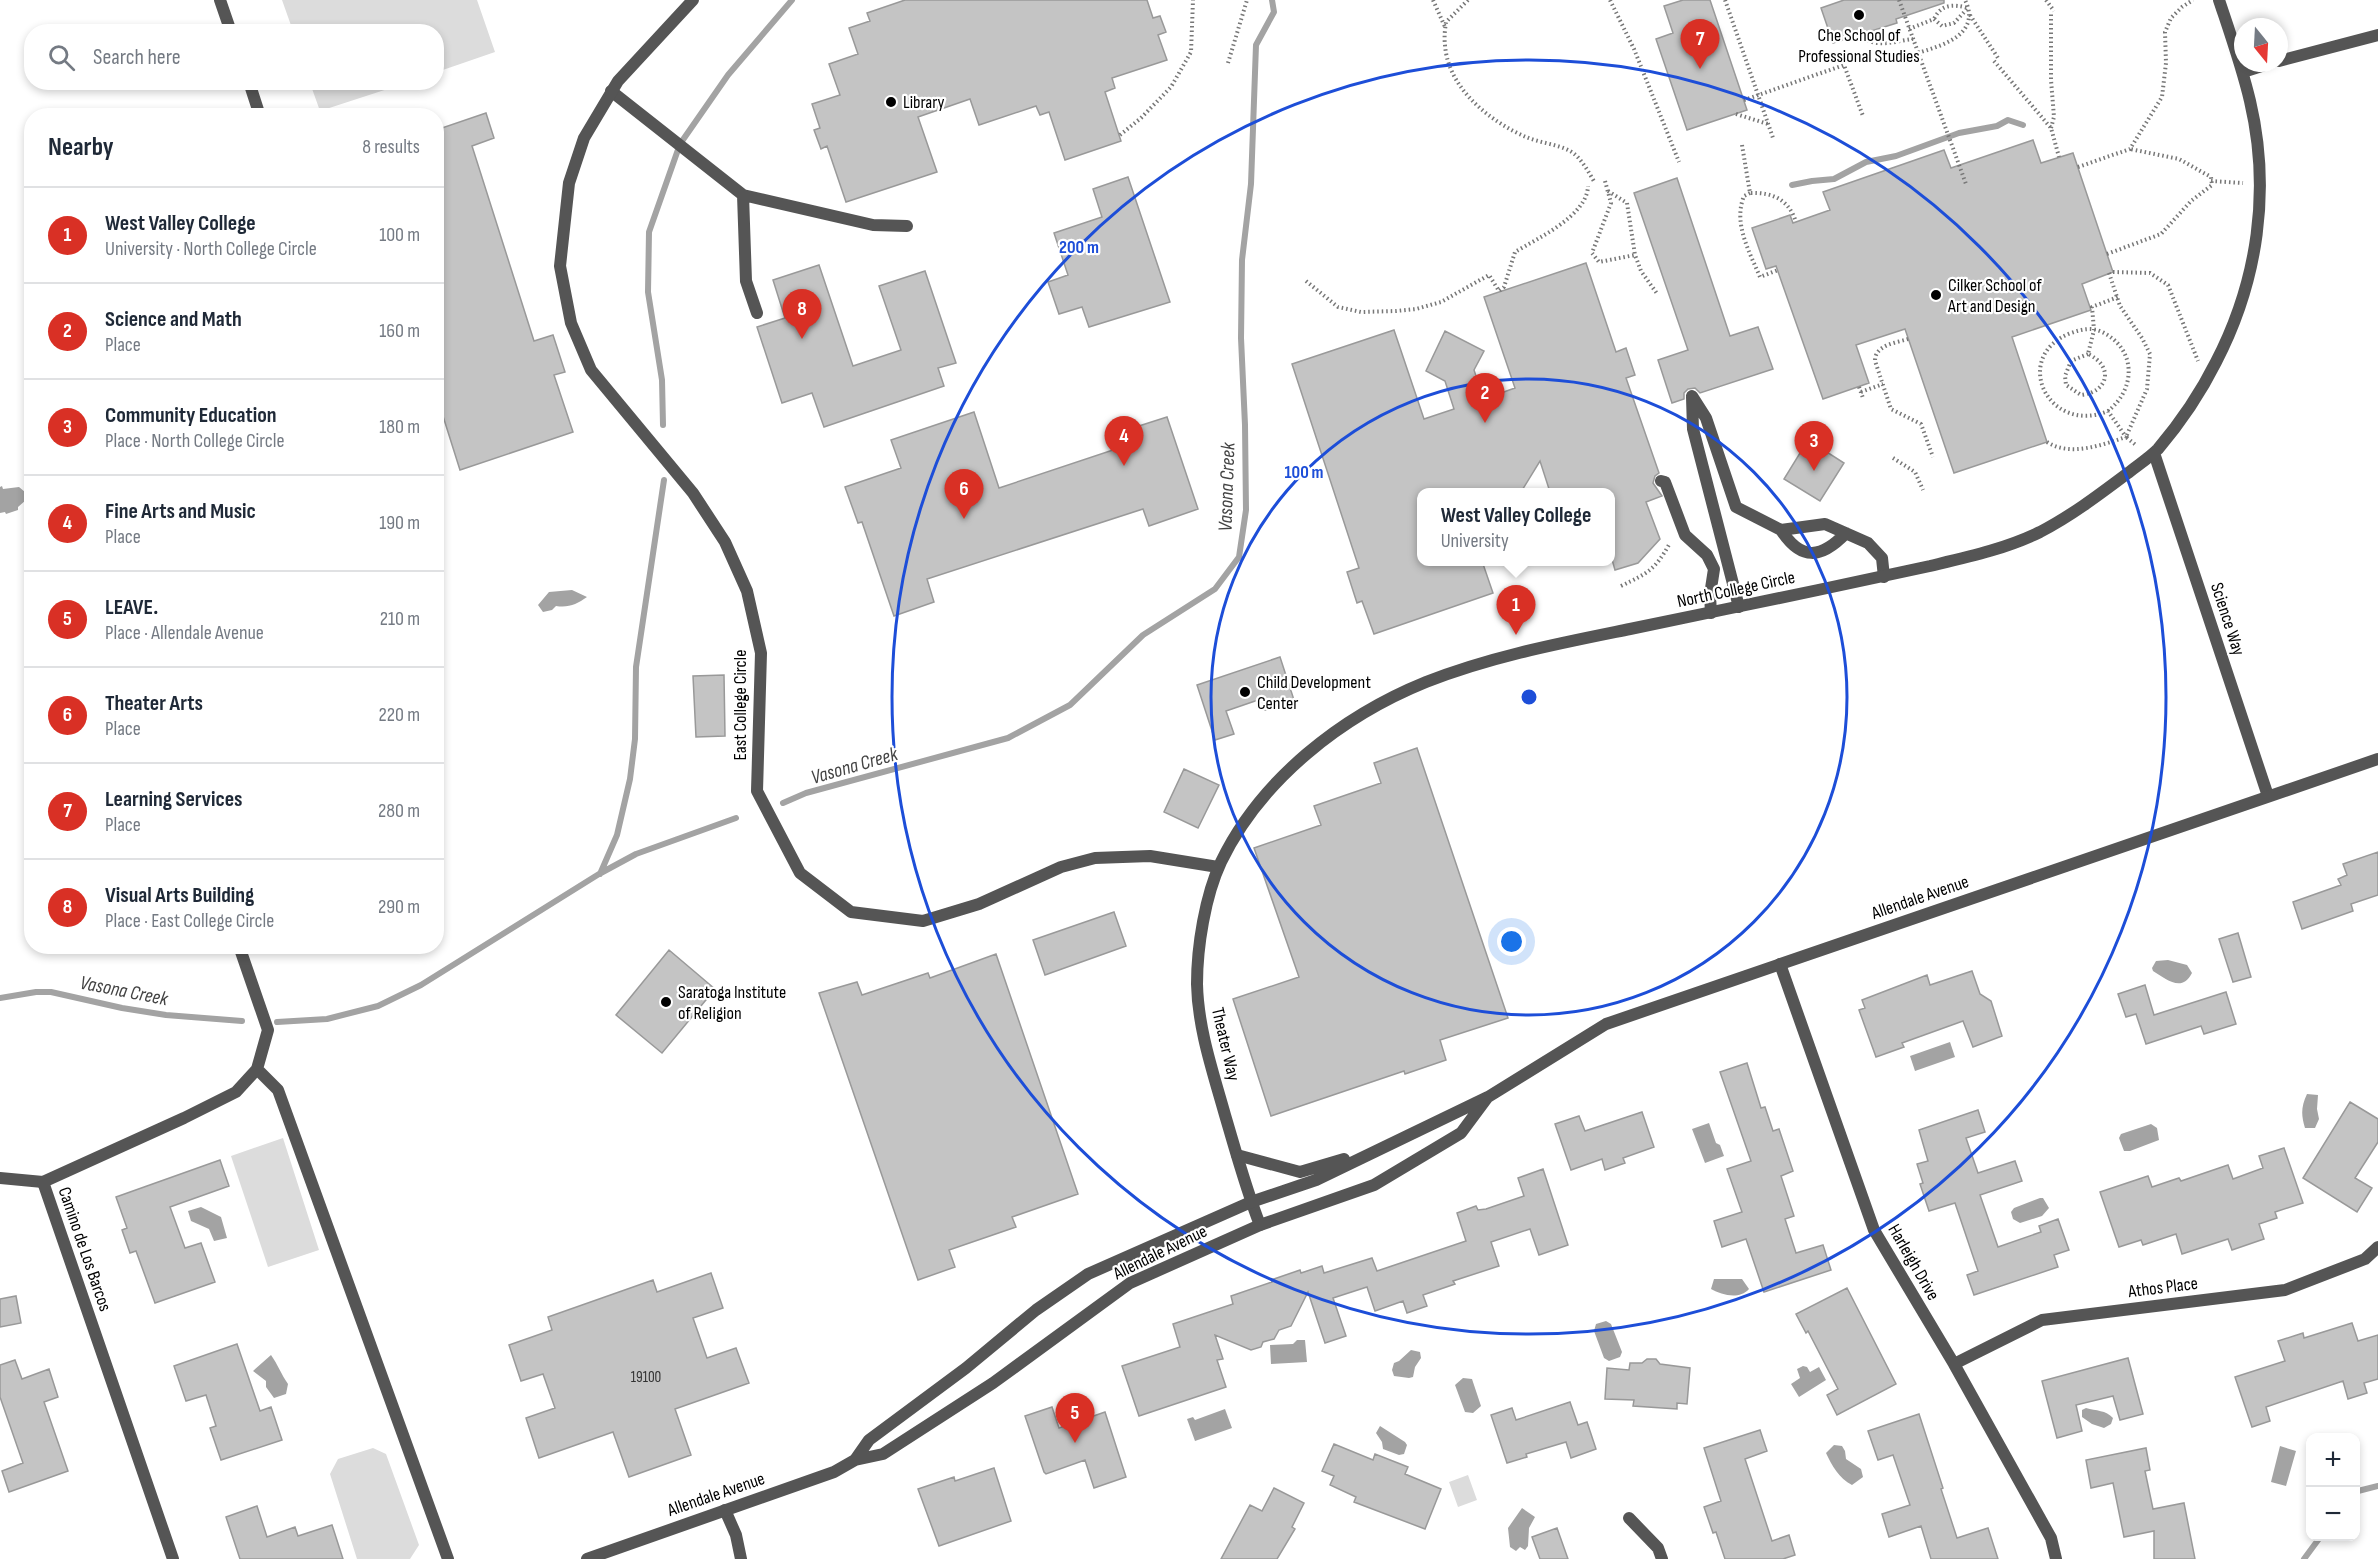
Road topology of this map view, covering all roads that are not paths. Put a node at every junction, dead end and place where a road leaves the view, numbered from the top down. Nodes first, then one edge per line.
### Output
1 (220, 0) edge
2 (693, 0) edge
3 (2219, 0) edge
4 (228, 24) edge
5 (2378, 34) edge
6 (2234, 45) edge
7 (2288, 59) edge
8 (2243, 72) edge
9 (252, 90) edge
10 (611, 91) junction
11 (257, 108) edge
12 (743, 195) junction
13 (907, 226) dead end
14 (757, 313) dead end
15 (2154, 453) junction
16 (1661, 481) dead end
17 (1781, 530) junction
18 (1846, 533) junction
19 (1884, 577) junction
20 (1739, 607) junction
21 (1711, 613) junction
22 (2378, 759) edge
23 (2268, 796) junction
24 (1218, 867) junction
25 (242, 954) edge
26 (1780, 964) junction
27 (257, 1069) junction
28 (1488, 1097) junction
29 (1371, 1152) junction
30 (1237, 1155) junction
31 (0, 1178) edge
32 (43, 1182) junction
33 (1251, 1202) junction
34 (1260, 1225) junction
35 (2378, 1247) edge
36 (1954, 1364) junction
37 (855, 1460) junction
38 (725, 1510) junction
39 (1629, 1518) dead end
40 (173, 1559) edge
41 (448, 1559) edge
42 (586, 1559) edge
43 (741, 1559) edge
44 (1662, 1559) edge
45 (2056, 1559) edge

1 - 4 street
2 - 10 street, East College Circle
3 - 6 street, North College Circle
5 - 7 street
8 - 15 street, North College Circle
9 - 11 street
10 - 12 street
10 - 24 street, East College Circle
12 - 13 street
12 - 14 street
15 - 19 street, North College Circle
15 - 23 street, Science Way
16 - 21 street
17 - 18 street
17 - 18 street
17 - 20 street
18 - 19 street
19 - 20 street, North College Circle
20 - 21 street, North College Circle
21 - 24 street, North College Circle
22 - 23 street, Allendale Avenue
23 - 26 street, Allendale Avenue
24 - 30 street, Theater Way
25 - 27 street, Camino de Los Barcos
26 - 28 street, Allendale Avenue
26 - 36 street, Harleigh Drive
27 - 32 street, Camino de Los Barcos
27 - 41 street
28 - 29 street, Allendale Avenue
28 - 34 street, Allendale Avenue
29 - 30 street
29 - 33 street, Allendale Avenue
30 - 33 street, Theater Way
31 - 32 street
32 - 40 street, Camino de Los Barcos
33 - 34 street, Theater Way
33 - 37 street, Allendale Avenue
34 - 37 street, Allendale Avenue
35 - 36 street, Athos Place
36 - 45 street, Harleigh Drive
37 - 38 street, Allendale Avenue
38 - 42 street, Allendale Avenue
38 - 43 street
39 - 44 street

